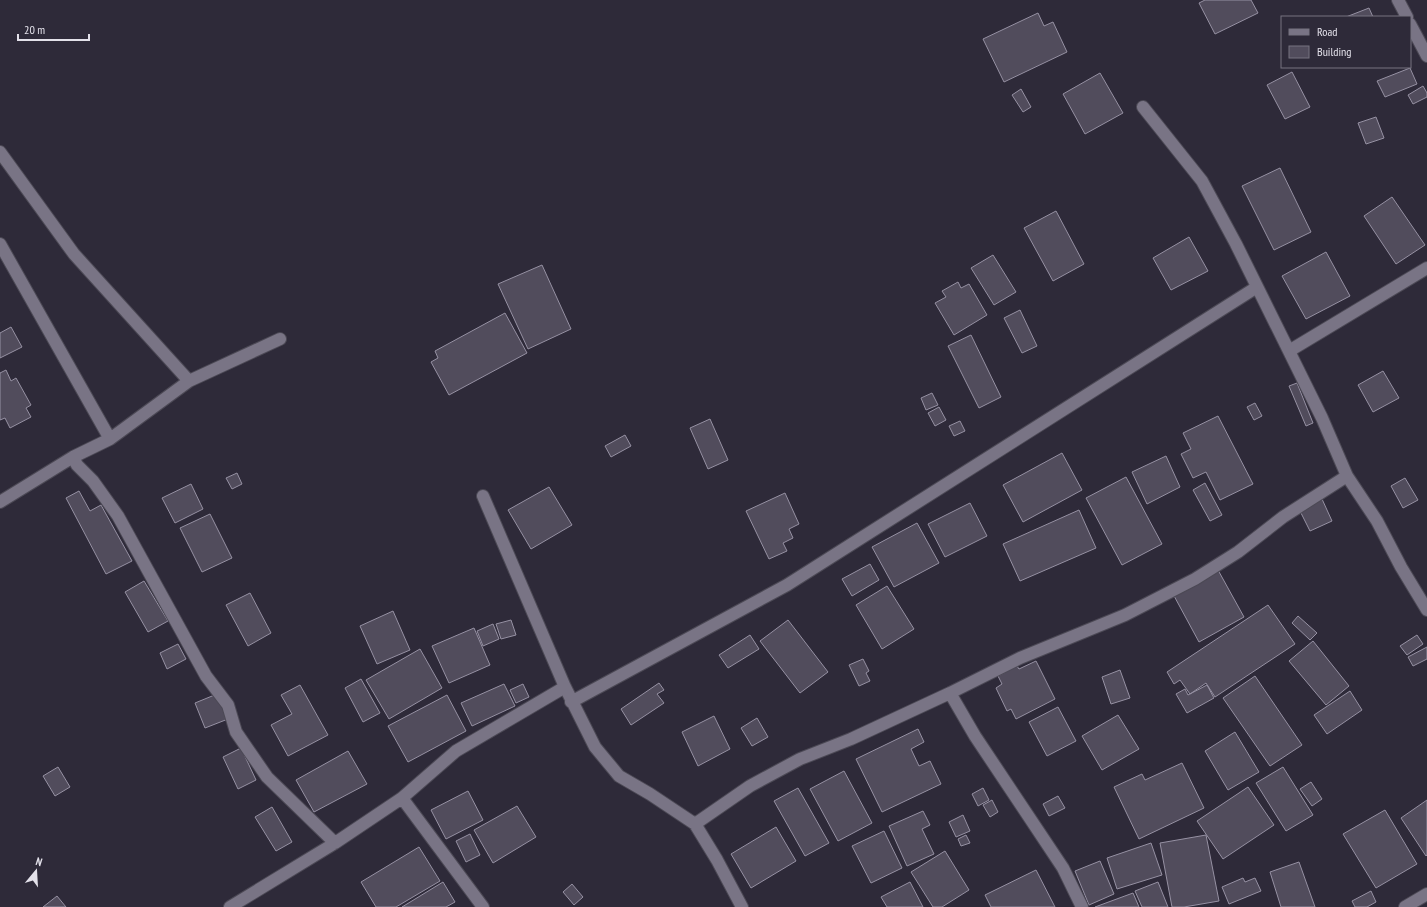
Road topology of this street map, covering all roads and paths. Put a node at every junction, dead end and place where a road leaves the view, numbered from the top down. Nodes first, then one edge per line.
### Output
1 (1398, 0) edge
2 (1406, 16) edge
3 (1411, 26) edge
4 (1427, 56) edge
5 (1143, 107) dead end
6 (0, 152) edge
7 (0, 244) edge
8 (1427, 268) edge
9 (1257, 286) junction
10 (280, 338) dead end
11 (1289, 351) junction
12 (189, 381) junction
13 (110, 439) junction
14 (73, 457) junction
15 (1348, 476) junction
16 (483, 496) dead end
17 (0, 502) edge
18 (1427, 610) edge
19 (565, 687) junction
20 (950, 693) junction
21 (571, 702) junction
22 (402, 798) junction
23 (695, 824) junction
24 (335, 843) junction
25 (1427, 894) edge
26 (230, 907) edge
27 (483, 907) edge
28 (742, 907) edge
29 (1082, 907) edge
30 (1405, 907) edge

1 - 2 street
3 - 4 street
5 - 9 street
6 - 12 street
7 - 13 street
8 - 11 street
9 - 11 street
9 - 21 street
10 - 12 street
11 - 15 street
12 - 13 street
13 - 14 street
14 - 17 street
14 - 24 street
15 - 18 street
15 - 20 street
16 - 19 street
19 - 21 street
19 - 22 street
20 - 23 street
20 - 29 street
21 - 23 street
22 - 24 street
22 - 27 street
23 - 28 street
24 - 26 street
25 - 30 street

